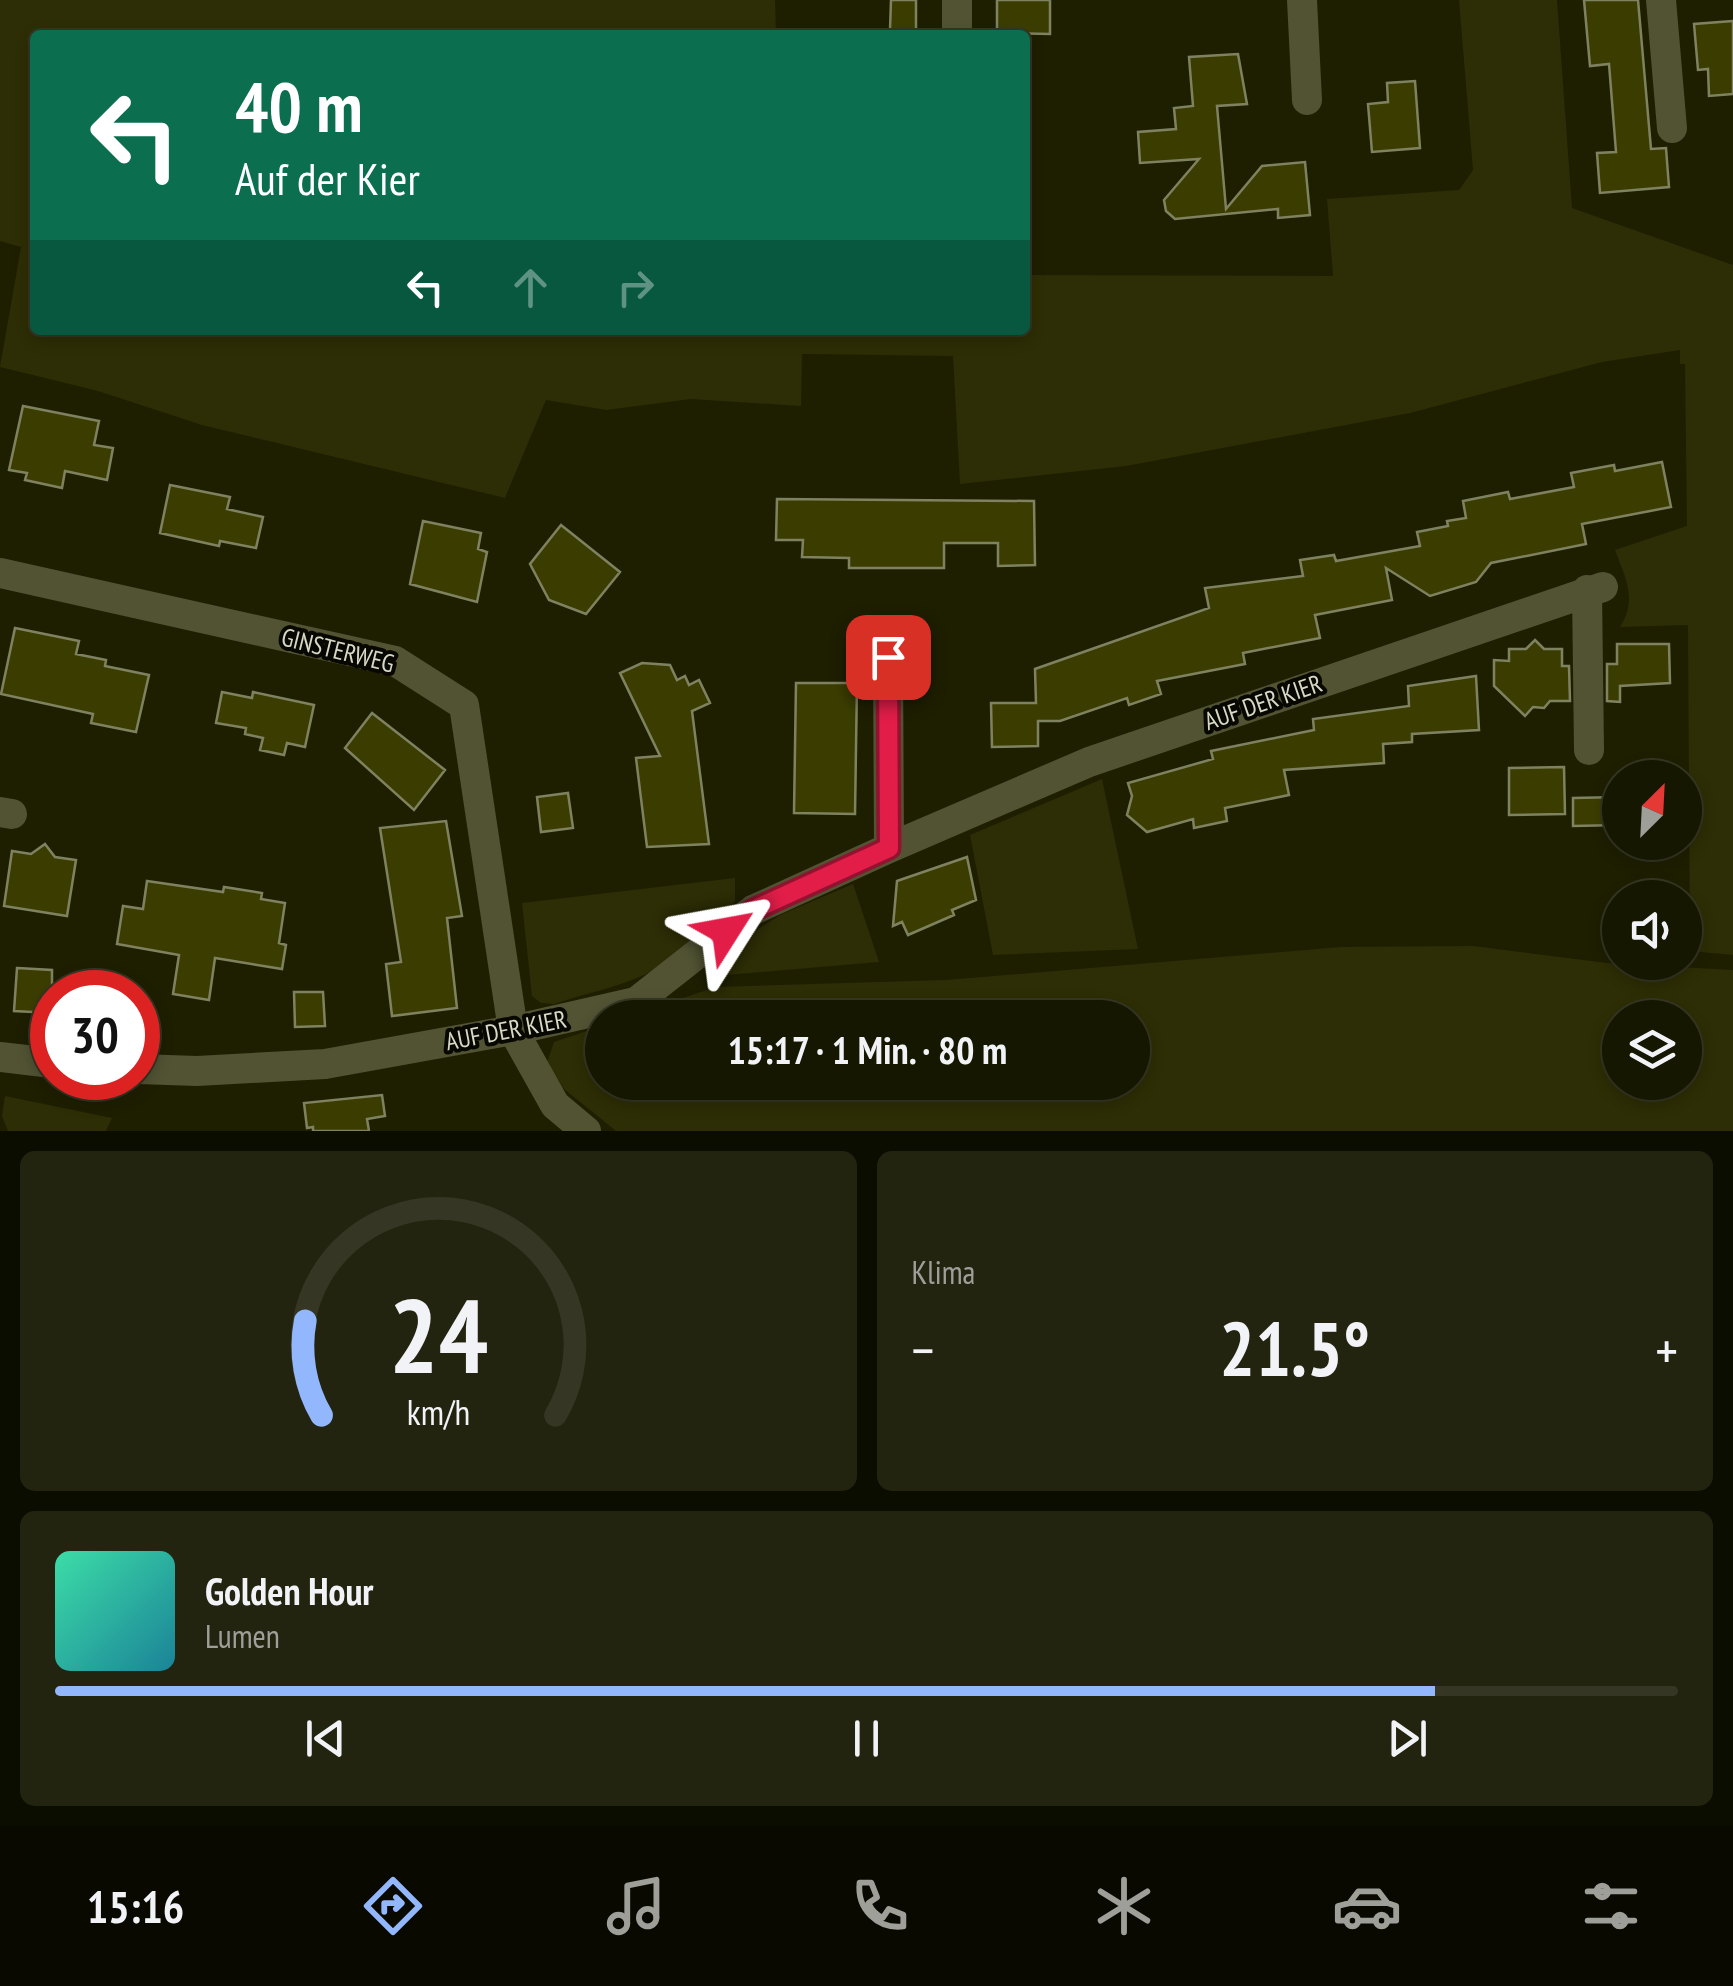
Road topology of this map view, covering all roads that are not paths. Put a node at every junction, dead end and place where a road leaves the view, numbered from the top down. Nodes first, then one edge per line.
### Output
1 (957, 0) edge
2 (1302, 0) edge
3 (1662, 0) edge
4 (957, 30) edge
5 (1307, 100) dead end
6 (1672, 128) dead end
7 (0, 573) edge
8 (888, 657) dead end
9 (1589, 750) dead end
10 (889, 848) junction
11 (513, 1030) junction
12 (0, 1057) edge
13 (30, 1060) edge
14 (160, 1069) edge
15 (586, 1131) edge

1 - 4 street
2 - 5 street
3 - 6 street
7 - 11 street, GINSTERWEG
8 - 10 street
9 - 10 street, AUF DER KIER
10 - 11 street, AUF DER KIER
11 - 14 street, AUF DER KIER
11 - 15 street
12 - 13 street

